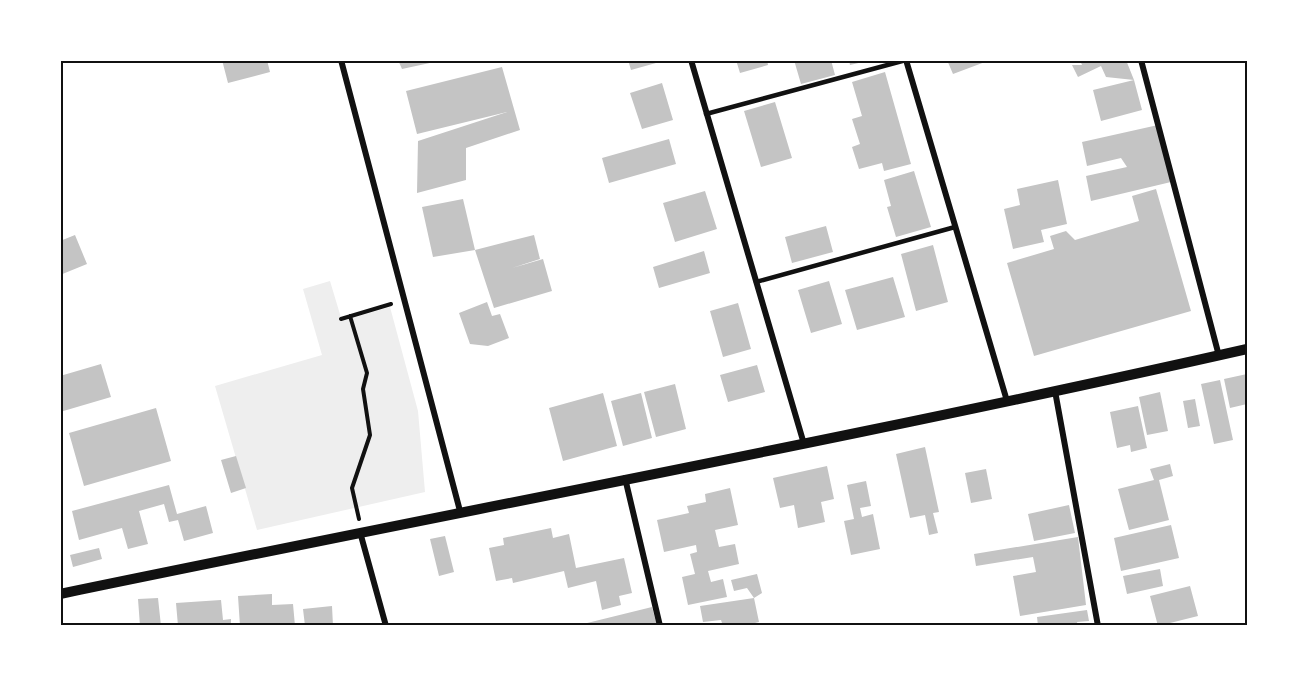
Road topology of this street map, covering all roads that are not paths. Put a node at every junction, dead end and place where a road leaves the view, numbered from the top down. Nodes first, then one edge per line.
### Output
1 (341, 60) edge
2 (691, 60) edge
3 (906, 60) edge
4 (1141, 60) edge
5 (706, 114) junction
6 (956, 227) junction
7 (756, 282) junction
8 (1247, 350) edge
9 (1219, 356) junction
10 (1055, 391) junction
11 (1007, 401) junction
12 (804, 444) junction
13 (625, 478) junction
14 (460, 511) junction
15 (360, 532) junction
16 (60, 594) edge
17 (386, 626) edge
18 (660, 626) edge
19 (1098, 626) edge

1 - 14 street
2 - 5 street
3 - 5 lane
3 - 6 street
4 - 9 street
5 - 7 street
6 - 7 lane
6 - 11 street
7 - 12 street
8 - 9 street
9 - 10 street
10 - 11 street
10 - 19 street
11 - 12 street
12 - 13 street
13 - 14 street
13 - 18 street
14 - 15 street
15 - 16 street
15 - 17 street

